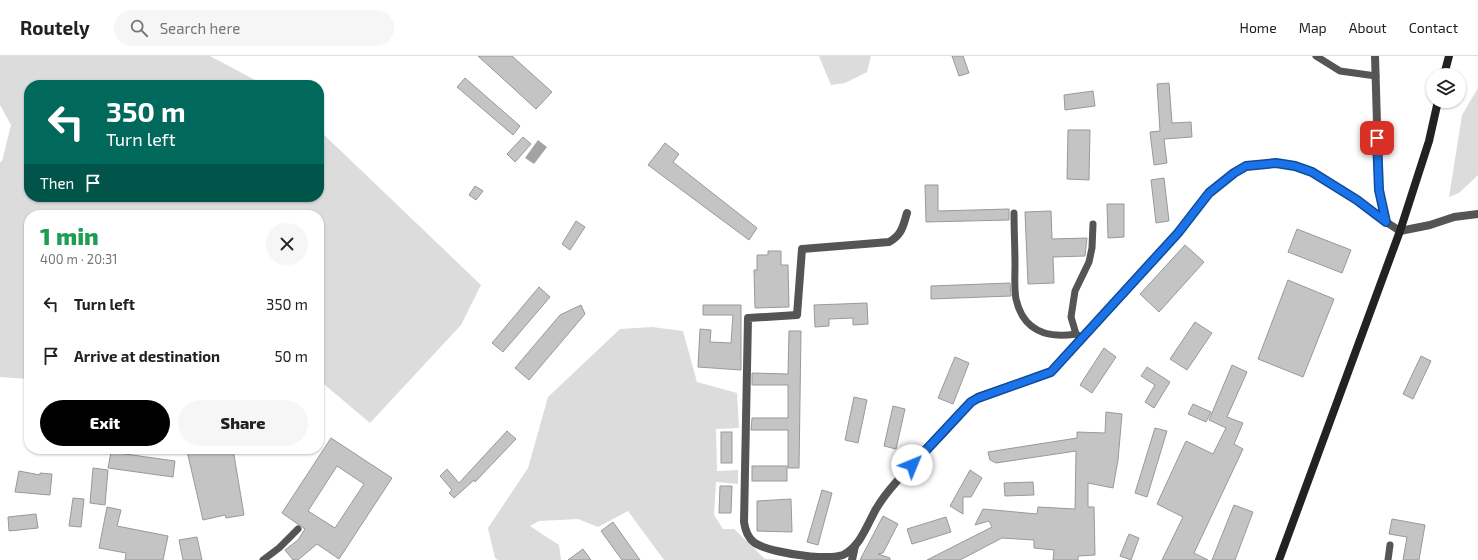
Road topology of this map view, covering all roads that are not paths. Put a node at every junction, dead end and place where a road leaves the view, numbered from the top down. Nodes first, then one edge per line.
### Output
1 (1316, 56) edge
2 (1375, 56) edge
3 (1449, 56) edge
4 (1446, 68) edge
5 (1376, 76) junction
6 (1436, 108) edge
7 (907, 213) dead end
8 (1014, 213) dead end
9 (1478, 214) edge
10 (1386, 222) junction
11 (1093, 224) dead end
12 (1400, 231) junction
13 (1079, 336) junction
14 (298, 529) dead end
15 (1390, 545) dead end
16 (855, 546) junction
17 (263, 560) edge
18 (852, 560) edge
19 (1279, 560) edge
20 (1388, 560) edge

1 - 5 lane
2 - 5 street
3 - 4 street
5 - 10 street
6 - 12 street
7 - 16 street
8 - 13 lane
9 - 12 street
10 - 12 street
10 - 13 street
11 - 13 lane
12 - 19 street
13 - 16 street
14 - 17 lane
15 - 20 lane
16 - 18 street

